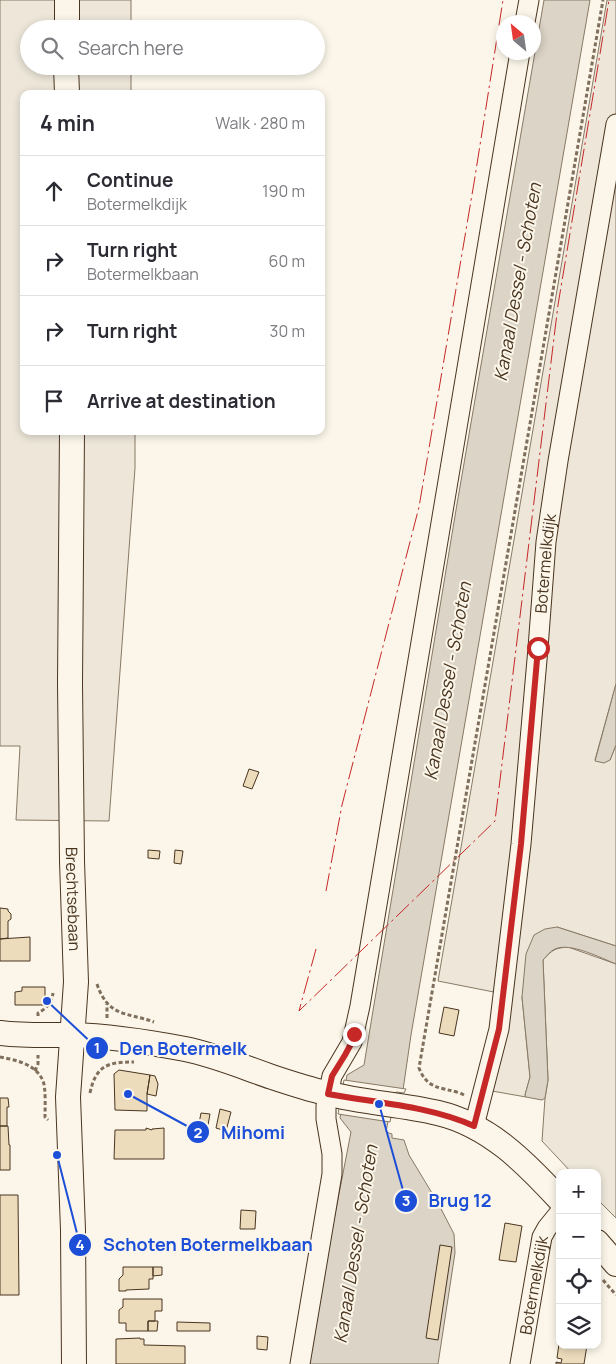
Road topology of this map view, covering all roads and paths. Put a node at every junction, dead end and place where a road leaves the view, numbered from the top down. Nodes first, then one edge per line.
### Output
1 (67, 0) edge
2 (529, 0) edge
3 (603, 0) edge
4 (526, 15) edge
5 (67, 20) edge
6 (519, 60) edge
7 (66, 75) edge
8 (67, 90) edge
9 (616, 124) edge
10 (72, 435) edge
11 (96, 981) dead end
12 (54, 990) dead end
13 (107, 1003) dead end
14 (38, 1015) dead end
15 (0, 1033) edge
16 (73, 1035) junction
17 (38, 1054) dead end
18 (0, 1057) edge
19 (108, 1065) dead end
20 (36, 1071) junction
21 (93, 1081) dead end
22 (44, 1082) dead end
23 (334, 1095) junction
24 (474, 1126) junction
25 (556, 1196) edge
26 (559, 1214) edge
27 (601, 1253) edge
28 (608, 1271) edge
29 (616, 1295) edge
30 (74, 1364) edge
31 (300, 1364) edge
32 (520, 1364) edge

1 - 5 main road
2 - 4 street
3 - 24 path
6 - 23 street
7 - 8 main road
9 - 24 street, Botermelkdijk
10 - 16 main road, Brechtsebaan
11 - 13 path
12 - 14 path
15 - 16 main road
16 - 23 main road
16 - 30 main road, Brechtsebaan
17 - 20 path
18 - 20 path
19 - 21 path
20 - 22 path
23 - 24 main road
23 - 31 street
24 - 25 main road
26 - 32 street, Botermelkdijk
27 - 28 main road
28 - 29 path

